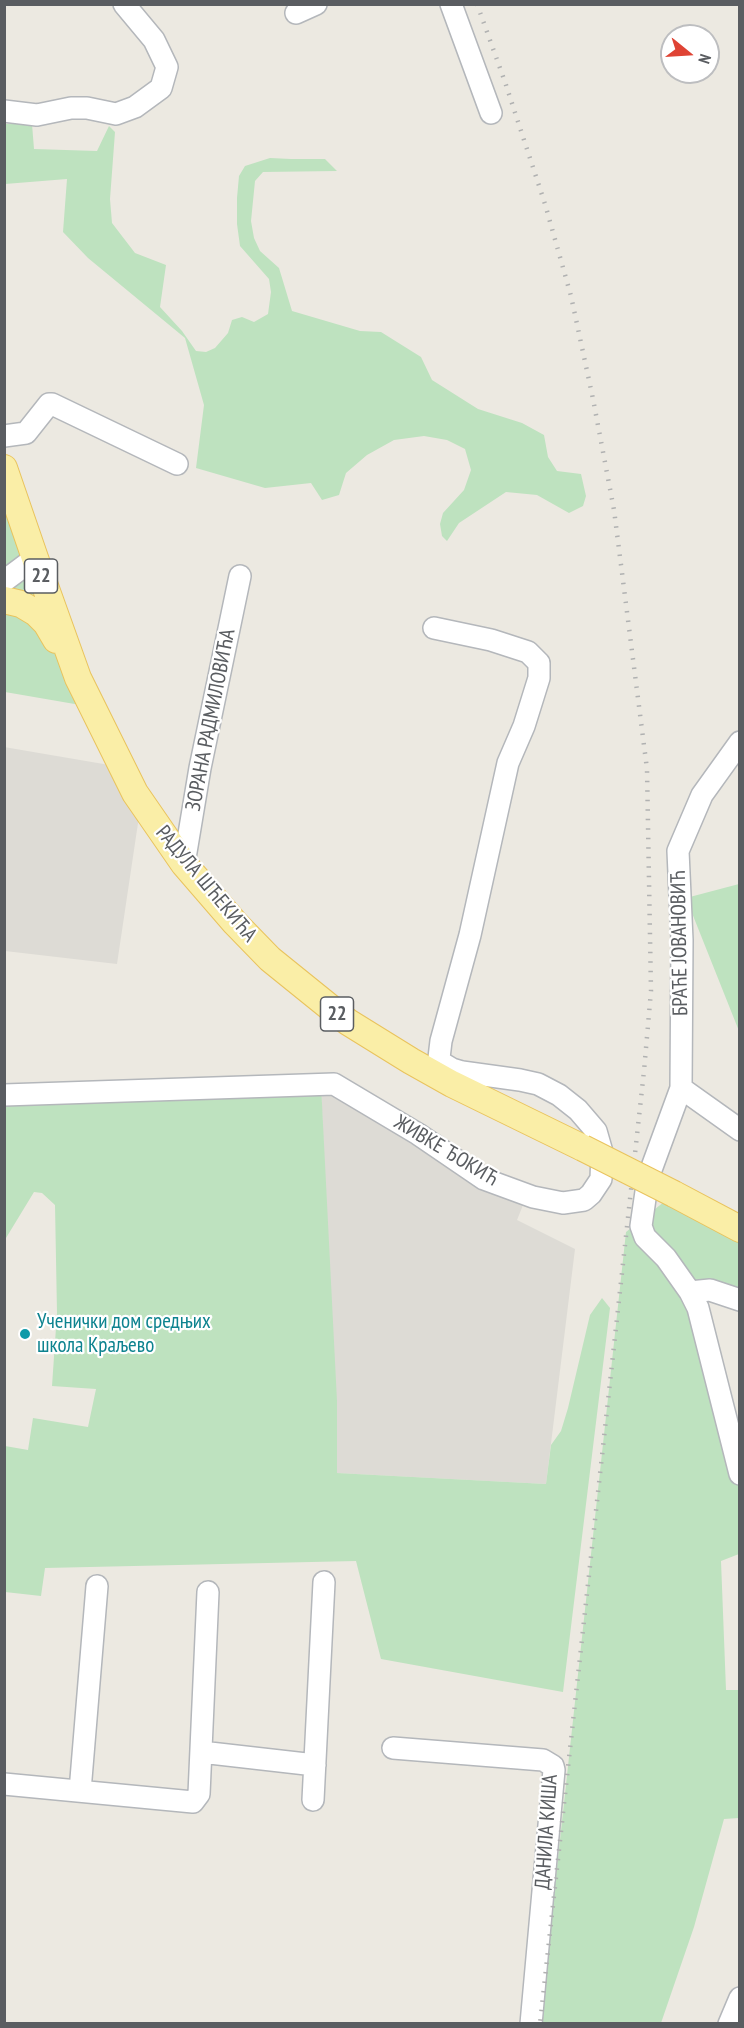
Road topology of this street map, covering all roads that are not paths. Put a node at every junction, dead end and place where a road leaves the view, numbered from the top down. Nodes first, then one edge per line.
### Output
1 (124, 4) edge
2 (316, 4) edge
3 (452, 4) edge
4 (296, 13) dead end
5 (4, 111) edge
6 (491, 113) dead end
7 (4, 436) edge
8 (177, 464) dead end
9 (4, 468) edge
10 (35, 558) junction
11 (240, 576) dead end
12 (4, 581) edge
13 (4, 600) edge
14 (434, 628) dead end
15 (78, 678) junction
16 (740, 742) edge
17 (184, 864) junction
18 (681, 1088) junction
19 (4, 1095) edge
20 (740, 1130) edge
21 (740, 1229) edge
22 (690, 1292) junction
23 (740, 1300) edge
24 (740, 1474) edge
25 (324, 1582) dead end
26 (97, 1586) dead end
27 (208, 1592) dead end
28 (393, 1748) dead end
29 (201, 1752) junction
30 (315, 1765) junction
31 (4, 1784) edge
32 (80, 1791) junction
33 (313, 1800) dead end
34 (740, 1998) edge
35 (531, 2024) edge
36 (729, 2024) edge

1 - 5 street
2 - 4 street
3 - 6 street
7 - 8 street
9 - 10 main road, РАДУЛА ШЋЕКИЋА / 22
10 - 12 street
10 - 15 main road, РАДУЛА ШЋЕКИЋА / 22
11 - 17 street, ЗОРАНА РАДМИЛОВИЋА
13 - 15 main road
14 - 19 street, ЖИВКЕ ЂОКИЋ
15 - 17 main road, РАДУЛА ШЋЕКИЋА / 22
16 - 18 street, БРАЋЕ ЈОВАНОВИЋ
17 - 21 main road, РАДУЛА ШЋЕКИЋА / 22, bridge
18 - 20 street
18 - 22 street, БРАЋЕ ЈОВАНОВИЋ
22 - 23 street
22 - 24 street, БРАЋЕ ЈОВАНОВИЋ
25 - 30 street
26 - 32 street
27 - 29 street
28 - 35 street, ДАНИЛА КИША
29 - 30 street
29 - 32 street
30 - 33 street
31 - 32 street
34 - 36 street

